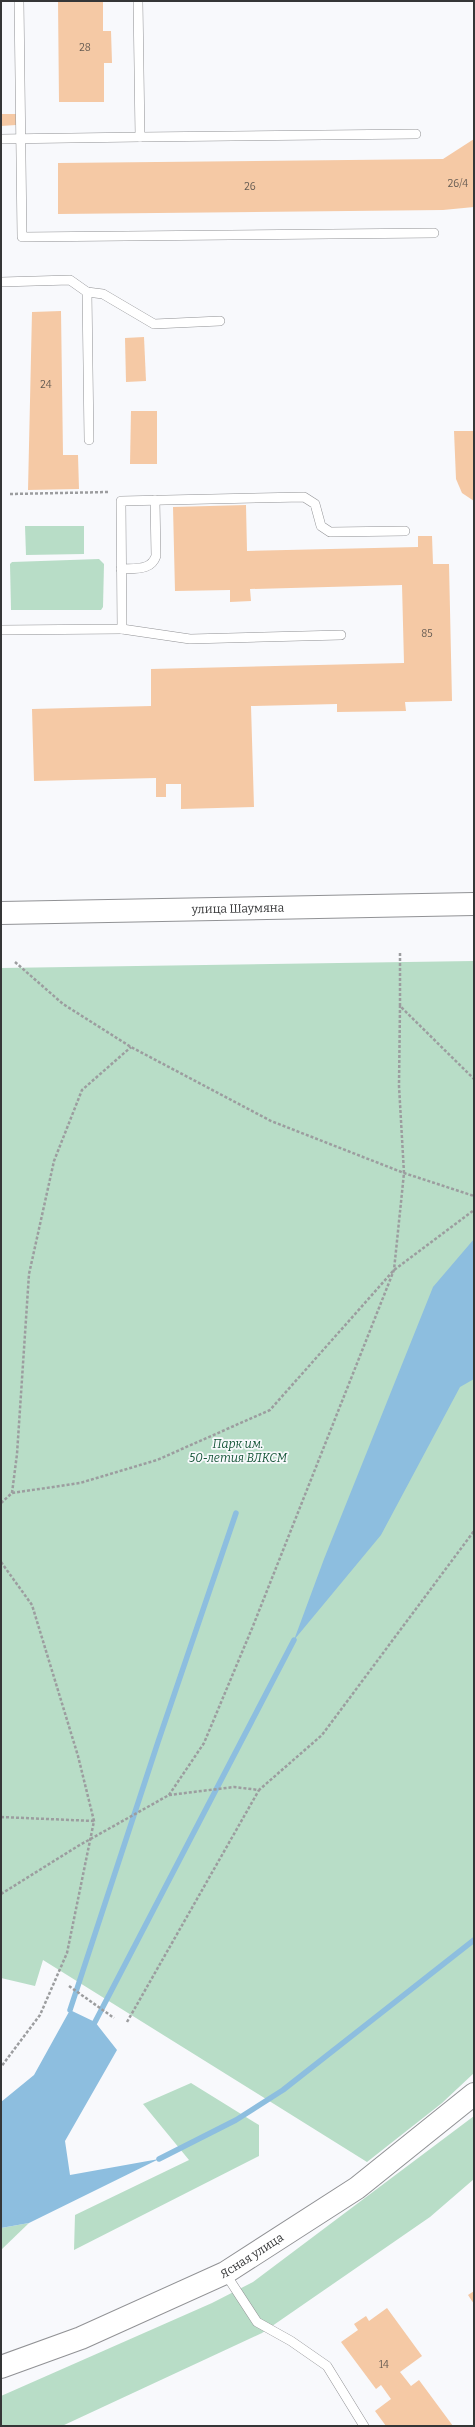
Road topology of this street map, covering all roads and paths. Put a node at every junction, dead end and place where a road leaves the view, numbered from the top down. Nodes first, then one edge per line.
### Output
1 (18, 1) edge
2 (138, 1) edge
3 (416, 134) dead end
4 (140, 137) junction
5 (1, 139) edge
6 (21, 139) junction
7 (434, 233) dead end
8 (1, 282) edge
9 (86, 292) junction
10 (220, 321) dead end
11 (89, 440) dead end
12 (108, 492) dead end
13 (10, 494) dead end
14 (155, 500) junction
15 (405, 531) dead end
16 (121, 568) junction
17 (122, 629) junction
18 (1, 630) edge
19 (341, 635) dead end
20 (474, 904) edge
21 (1, 913) edge
22 (400, 953) dead end
23 (15, 962) dead end
24 (400, 1006) junction
25 (131, 1047) junction
26 (474, 1079) edge
27 (404, 1173) junction
28 (474, 1196) edge
29 (474, 1210) edge
30 (394, 1270) junction
31 (12, 1493) junction
32 (1, 1503) edge
33 (474, 1532) edge
34 (1, 1562) edge
35 (259, 1790) junction
36 (169, 1795) junction
37 (1, 1817) edge
38 (94, 1821) junction
39 (90, 1840) junction
40 (1, 1894) edge
41 (69, 1986) dead end
42 (114, 2018) dead end
43 (127, 2022) dead end
44 (1, 2067) edge
45 (474, 2094) edge
46 (225, 2274) junction
47 (1, 2367) edge
48 (364, 2426) edge

1 - 6 lane
2 - 4 lane
3 - 4 lane
4 - 6 lane
5 - 6 lane
6 - 7 lane
8 - 9 lane
9 - 10 lane
9 - 11 lane
12 - 13 path
14 - 15 lane
14 - 16 lane
14 - 16 lane
16 - 17 lane
17 - 18 lane
17 - 19 lane
20 - 21 street, улица Шаумяна
22 - 24 path
23 - 25 path
24 - 26 path
24 - 27 path
25 - 27 path
25 - 31 path
27 - 28 path
27 - 30 path
29 - 30 path
30 - 31 path
30 - 36 path
31 - 32 path
33 - 35 path
34 - 38 path
35 - 36 path
35 - 43 path
36 - 39 path
37 - 38 path
38 - 39 path
39 - 40 path
39 - 44 path
41 - 42 path
45 - 46 street, Ясная улица
46 - 47 street, Ясная улица
46 - 48 lane

